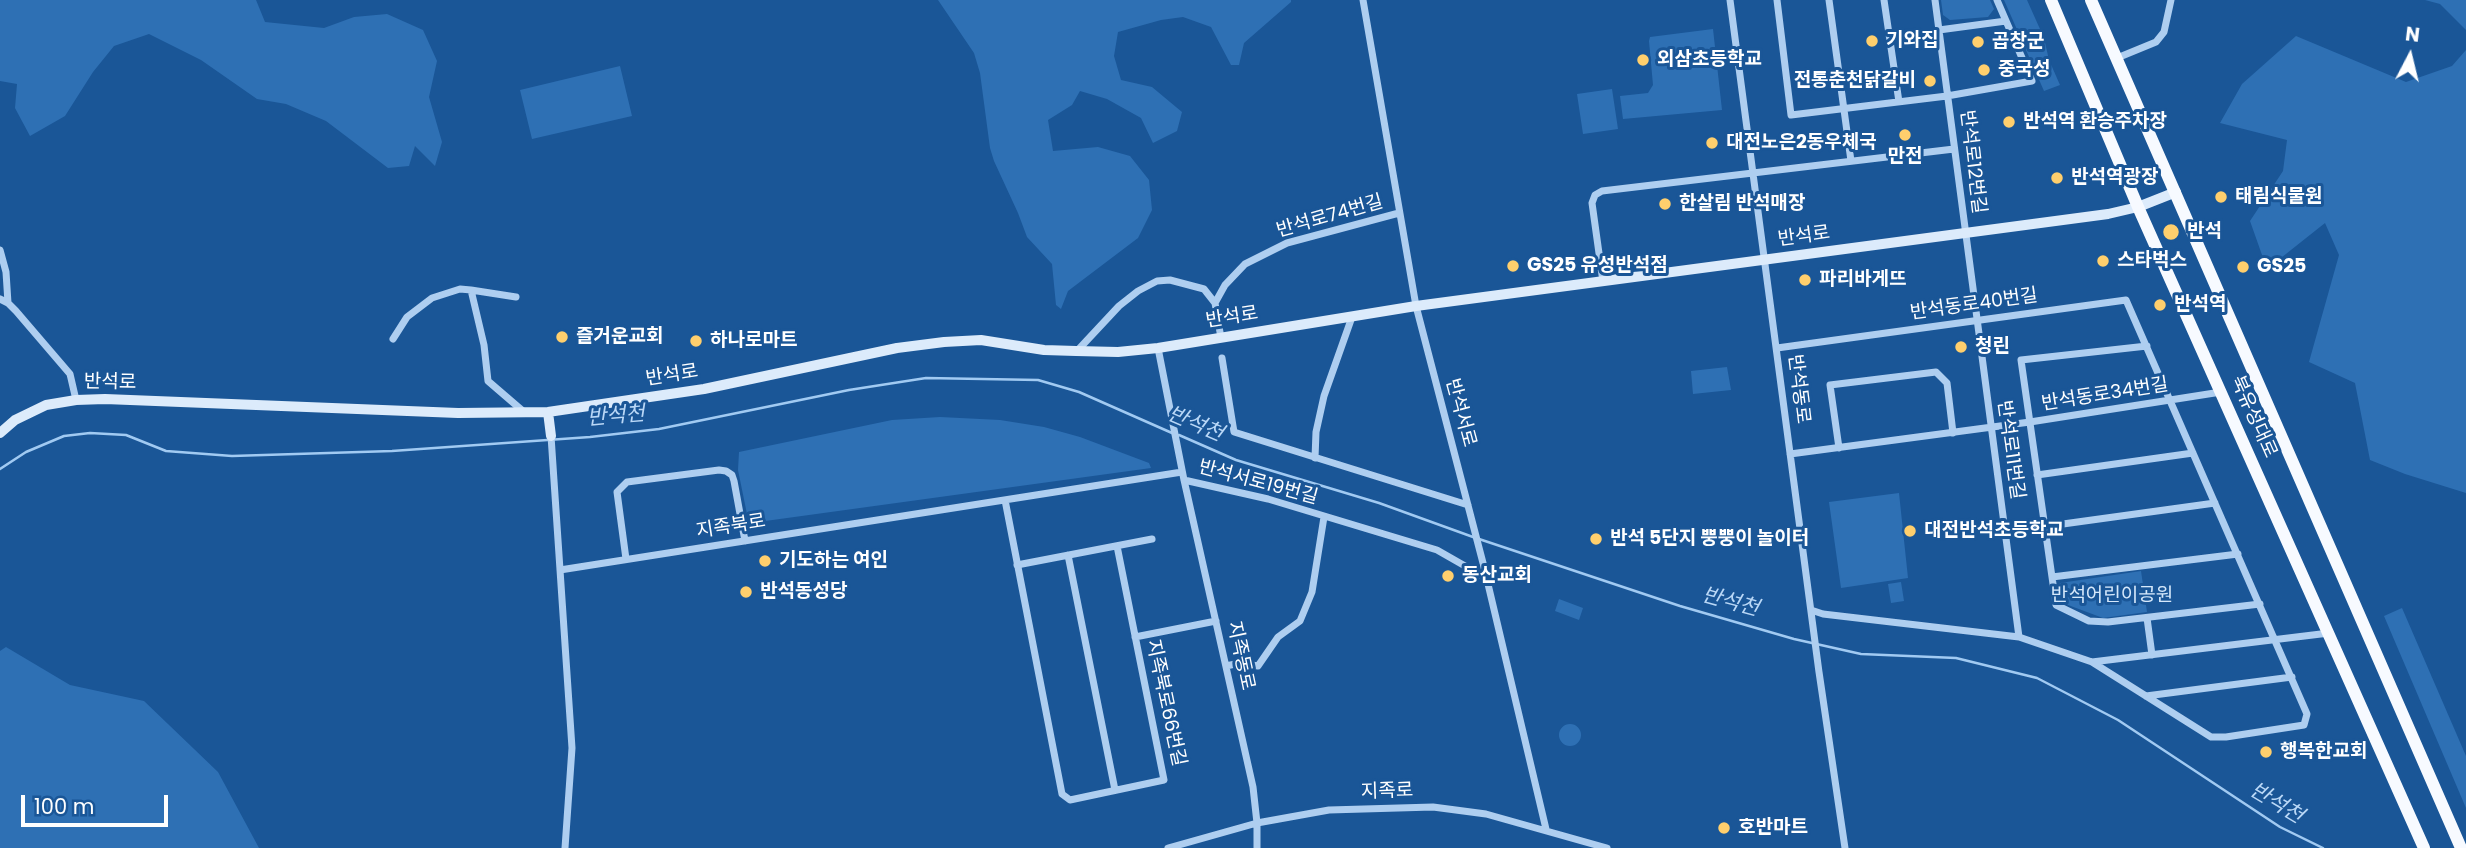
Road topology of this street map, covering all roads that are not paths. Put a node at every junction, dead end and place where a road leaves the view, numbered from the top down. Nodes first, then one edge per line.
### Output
1 (1363, 0) edge
2 (1730, 0) edge
3 (1777, 0) edge
4 (1829, 0) edge
5 (1884, 0) edge
6 (1935, 0) edge
7 (1997, 0) edge
8 (2051, 0) edge
9 (2091, 0) edge
10 (2171, 0) edge
11 (2006, 21) junction
12 (1939, 30) junction
13 (2117, 58) junction
14 (1947, 96) junction
15 (1899, 102) junction
16 (1844, 108) junction
17 (1954, 149) junction
18 (1851, 161) junction
19 (1753, 173) junction
20 (2176, 192) junction
21 (2138, 207) junction
22 (1399, 213) junction
23 (1965, 232) junction
24 (0, 250) edge
25 (1765, 260) junction
26 (1603, 282) junction
27 (471, 290) junction
28 (516, 297) dead end
29 (0, 299) edge
30 (8, 303) junction
31 (1215, 303) junction
32 (1416, 306) junction
33 (1352, 317) junction
34 (1977, 320) junction
35 (1221, 338) junction
36 (393, 339) dead end
37 (2147, 346) junction
38 (1158, 348) junction
39 (1777, 348) junction
40 (1076, 351) junction
41 (1222, 358) dead end
42 (2221, 392) junction
43 (76, 400) junction
44 (2171, 401) junction
45 (525, 412) junction
46 (548, 412) junction
47 (2030, 422) junction
48 (1991, 427) junction
49 (0, 433) edge
50 (1953, 433) junction
51 (551, 436) joint
52 (1839, 448) junction
53 (2193, 453) junction
54 (1790, 454) junction
55 (1315, 458) junction
56 (2037, 475) junction
57 (1183, 476) junction
58 (1005, 500) junction
59 (2215, 503) junction
60 (1469, 508) junction
61 (1324, 517) junction
62 (2045, 528) junction
63 (2005, 532) junction
64 (1152, 539) dead end
65 (745, 541) junction
66 (1117, 546) junction
67 (2238, 554) junction
68 (1068, 555) junction
69 (626, 559) junction
70 (1017, 565) junction
71 (560, 570) junction
72 (2052, 577) junction
73 (1486, 578) junction
74 (2260, 604) junction
75 (1811, 610) junction
76 (2147, 618) junction
77 (1216, 621) junction
78 (2329, 634) junction
79 (2019, 636) junction
80 (1135, 637) junction
81 (2277, 640) junction
82 (2152, 655) junction
83 (2092, 662) junction
84 (1226, 666) junction
85 (2292, 677) junction
86 (2145, 696) junction
87 (1115, 790) junction
88 (1257, 823) junction
89 (1546, 830) junction
90 (565, 848) edge
91 (1168, 848) edge
92 (1257, 848) edge
93 (1607, 848) edge
94 (1845, 848) edge
95 (2424, 848) edge
96 (2461, 848) edge

1 - 22 street, 반석서로
2 - 19 street, 반석동로
3 - 16 street
4 - 16 street
5 - 15 street
6 - 12 street, 반석로12번길
7 - 11 street, 반석로12번길
8 - 21 main road, 북유성대로
9 - 13 main road, 북유성대로
10 - 13 street
11 - 12 street
11 - 14 street, 반석로12번길
12 - 14 street, 반석로12번길
13 - 20 main road, 북유성대로
14 - 15 street
14 - 17 street, 반석로12번길
15 - 16 street
16 - 18 street
17 - 18 street
17 - 23 street, 반석로12번길
18 - 19 street
19 - 25 street, 반석동로
19 - 26 street
20 - 21 street, 반석로
20 - 96 main road, 북유성대로
21 - 23 street, 반석로
21 - 42 main road, 북유성대로
22 - 31 street, 반석로74번길
22 - 32 street, 반석서로
23 - 25 street, 반석로
23 - 34 street, 반석로11번길
24 - 30 street
25 - 26 street, 반석로
25 - 39 street, 반석동로
26 - 32 street, 반석로
27 - 28 street
27 - 36 street
27 - 45 street
29 - 30 street
30 - 43 street
31 - 35 street
31 - 40 street
32 - 33 street, 반석로
32 - 60 street, 반석서로
33 - 35 street, 반석로
33 - 55 street
34 - 37 street, 반석동로40번길
34 - 39 street, 반석동로40번길
34 - 48 street, 반석로11번길
35 - 38 street, 반석로
37 - 44 street, 반석동로40번길
37 - 47 street
38 - 40 street, 반석로
38 - 57 street, 지족동로
39 - 54 street, 반석동로
40 - 46 street, 반석로
41 - 55 street
42 - 44 street, 반석동로34번길
42 - 78 main road, 북유성대로
43 - 45 street, 반석로
43 - 49 street, 반석로
44 - 47 street, 반석동로34번길
44 - 53 street, 반석동로40번길
45 - 46 street, 반석로
46 - 51 street
47 - 48 street, 반석동로34번길
47 - 56 street
48 - 50 street, 반석동로34번길
48 - 63 street, 반석로11번길
50 - 52 street, 반석동로34번길
50 - 52 street
51 - 71 street
52 - 54 street, 반석동로34번길
53 - 56 street
53 - 59 street, 반석동로40번길
54 - 75 street, 반석동로
55 - 60 street
56 - 62 street
57 - 58 street, 지족북로
57 - 61 street, 반석서로19번길
57 - 77 street, 지족동로
58 - 65 street, 지족북로
58 - 70 street, 지족북로66번길
59 - 62 street
59 - 67 street, 반석동로40번길
60 - 73 street, 반석서로
61 - 73 street, 반석서로19번길
61 - 84 street, 반석서로19번길
62 - 63 street
62 - 72 street
63 - 79 street, 반석로11번길
64 - 66 street
65 - 69 street, 지족북로
65 - 69 street
66 - 68 street
66 - 80 street, 지족북로66번길
67 - 72 street
67 - 74 street, 반석동로40번길
68 - 70 street
68 - 87 street
69 - 71 street, 지족북로
70 - 87 street, 지족북로66번길
71 - 90 street
72 - 76 street
73 - 89 street, 반석서로
74 - 76 street
74 - 81 street, 반석동로40번길
75 - 79 street
75 - 94 street, 반석동로
76 - 82 street
77 - 80 street
77 - 84 street, 지족동로
78 - 81 street
78 - 95 main road, 북유성대로
79 - 83 street
80 - 87 street, 지족북로66번길
81 - 82 street
81 - 85 street
82 - 83 street
83 - 86 street
84 - 88 street, 지족동로
85 - 86 street
85 - 86 street
88 - 89 street, 지족로
88 - 91 street, 지족로
88 - 92 street, 지족동로
89 - 93 street, 지족로

